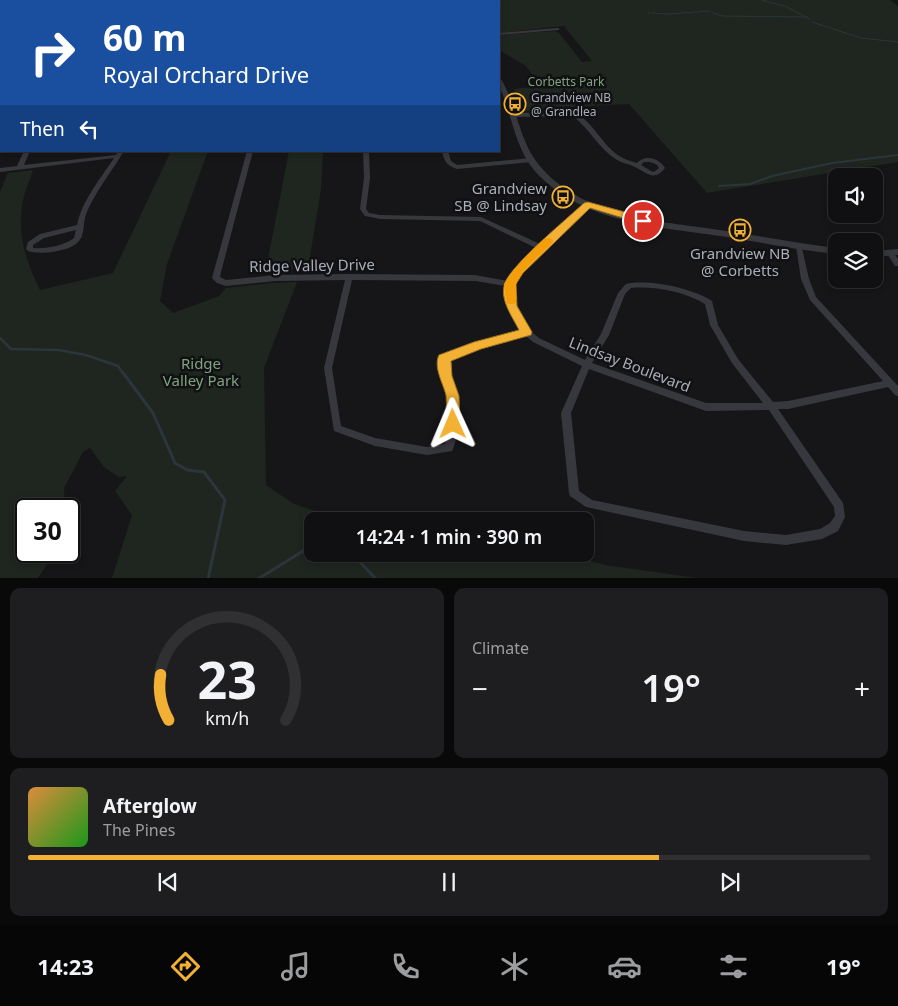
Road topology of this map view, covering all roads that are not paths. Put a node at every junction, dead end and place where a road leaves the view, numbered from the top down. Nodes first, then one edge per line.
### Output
1 (557, 28) dead end
2 (500, 34) edge
3 (500, 82) edge
4 (513, 115) junction
5 (27, 152) edge
6 (250, 152) edge
7 (366, 152) edge
8 (445, 152) edge
9 (120, 153) edge
10 (531, 160) junction
11 (638, 165) dead end
12 (20, 168) junction
13 (0, 170) edge
14 (588, 205) junction
15 (78, 227) junction
16 (799, 246) junction
17 (541, 247) junction
18 (828, 251) edge
19 (894, 253) edge
20 (898, 264) edge
21 (349, 277) junction
22 (510, 284) junction
23 (526, 332) junction
24 (587, 365) junction
25 (889, 383) junction
26 (898, 392) edge
27 (771, 406) junction

1 - 2 street
3 - 4 street
4 - 10 street
4 - 11 street
5 - 12 street
6 - 21 street, Ridge Valley Drive
7 - 17 street
8 - 10 street
9 - 12 street
9 - 15 street
10 - 14 street
12 - 13 street
14 - 16 street
14 - 17 street
15 - 15 street
16 - 18 street
16 - 25 street
17 - 22 street
19 - 20 street
21 - 22 street, Ridge Valley Drive
21 - 23 street
22 - 23 street, Lindsay Boulevard
23 - 24 street, Lindsay Boulevard
24 - 27 street, Lindsay Boulevard
24 - 27 street
24 - 27 street
25 - 26 street
25 - 27 street, Lindsay Boulevard

